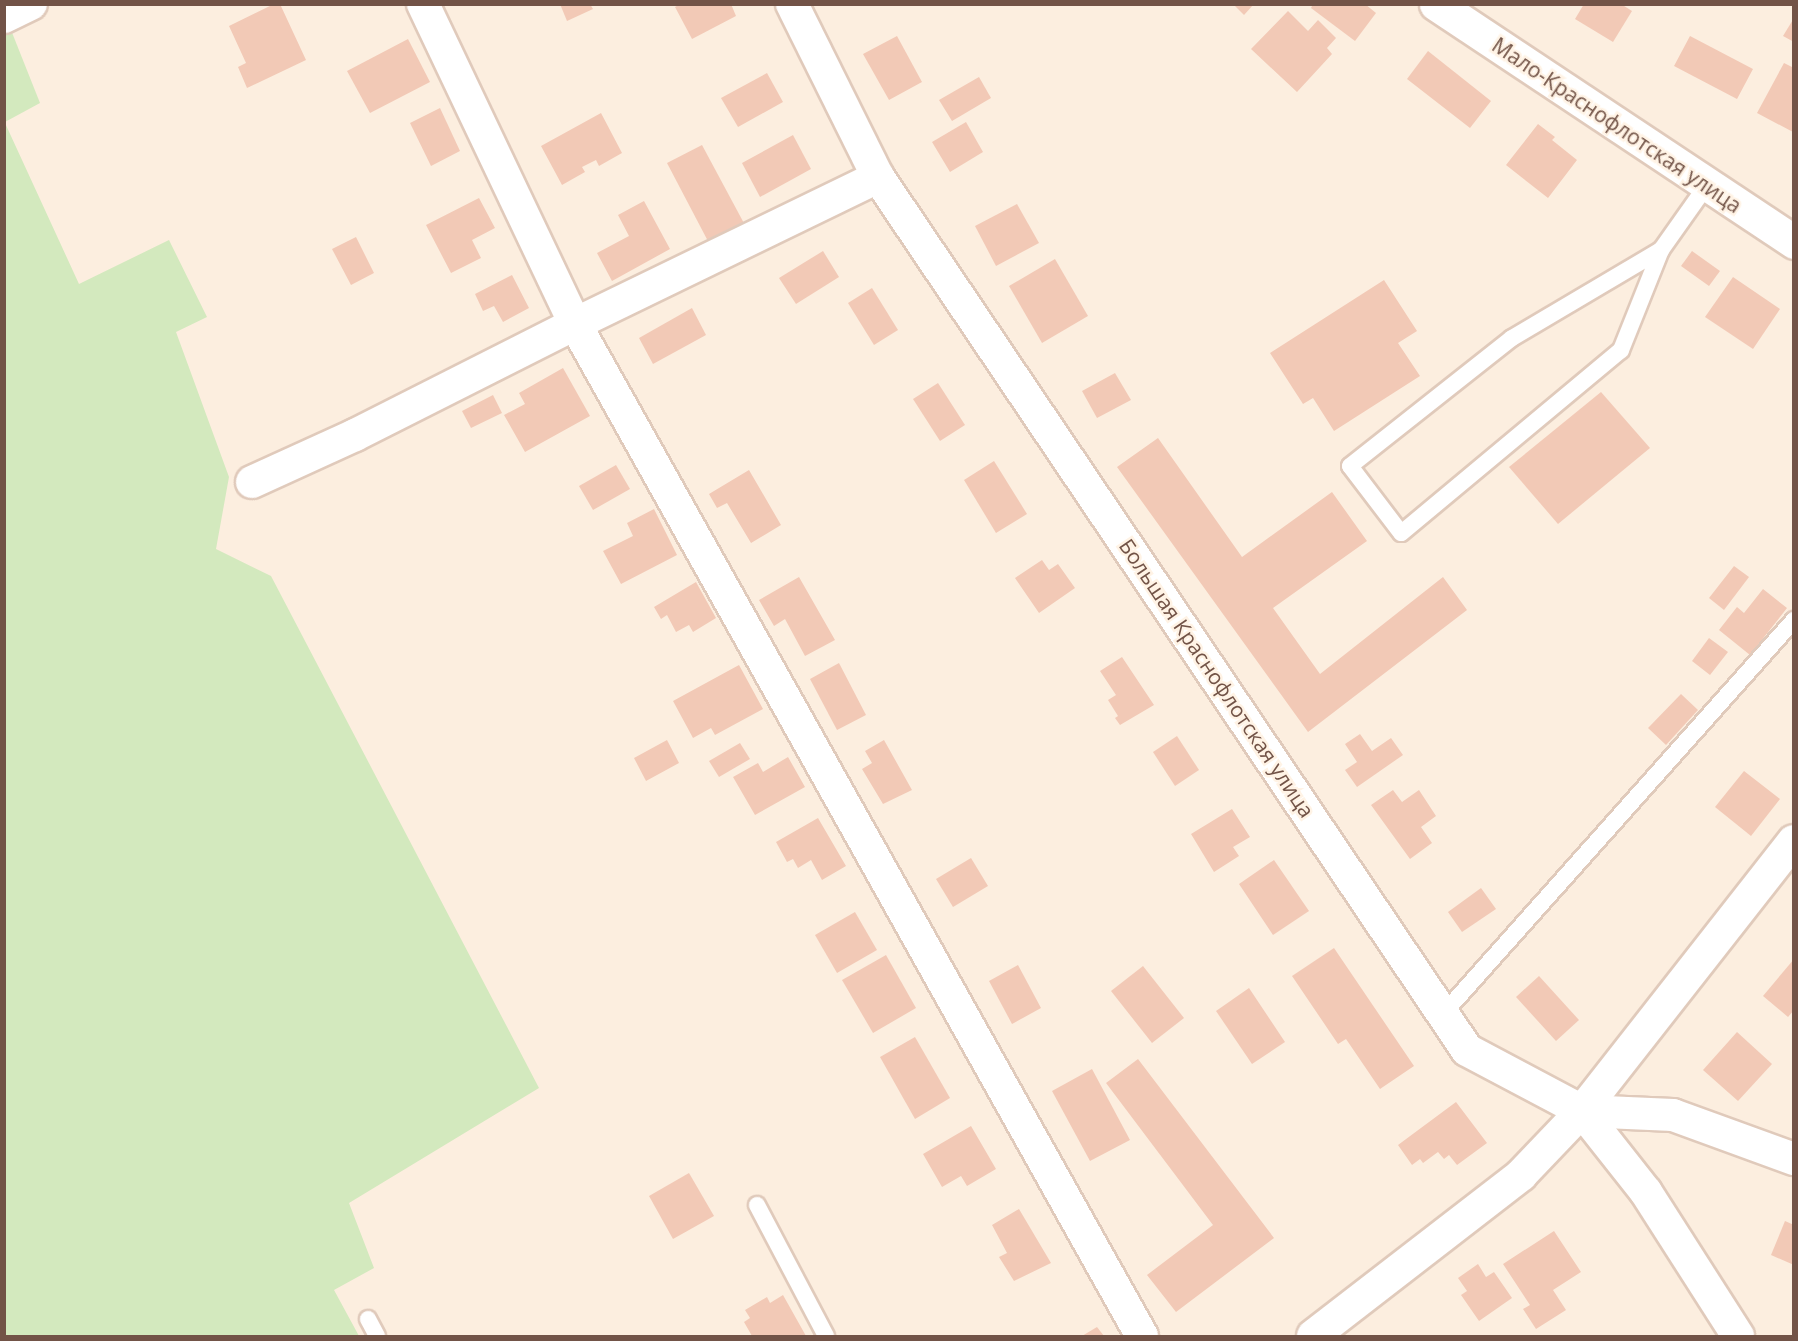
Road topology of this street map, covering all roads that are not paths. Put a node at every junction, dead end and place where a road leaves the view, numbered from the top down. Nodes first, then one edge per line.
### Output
1 (32, 4) edge
2 (423, 4) edge
3 (792, 4) edge
4 (1440, 6) edge
5 (4, 17) edge
6 (879, 177) junction
7 (1707, 185) junction
8 (1794, 242) edge
9 (1661, 250) junction
10 (575, 324) junction
11 (252, 482) dead end
12 (1794, 620) edge
13 (1794, 841) edge
14 (1443, 1014) junction
15 (1582, 1112) junction
16 (1794, 1159) edge
17 (757, 1205) dead end
18 (368, 1319) dead end
19 (377, 1336) edge
20 (826, 1336) edge
21 (1142, 1336) edge
22 (1313, 1336) edge
23 (1738, 1336) edge

1 - 5 street
2 - 10 street
3 - 6 street, Большая Краснофлотская улица
4 - 7 street, Мало-Краснофлотская улица
6 - 10 street
6 - 14 street, Большая Краснофлотская улица
7 - 8 street, Мало-Краснофлотская улица
7 - 9 lane
9 - 9 lane
10 - 11 street
10 - 21 street
12 - 14 lane
13 - 15 street
14 - 15 street, Большая Краснофлотская улица
15 - 16 street, Большая Краснофлотская улица
15 - 22 street
15 - 23 street
17 - 20 lane
18 - 19 lane

